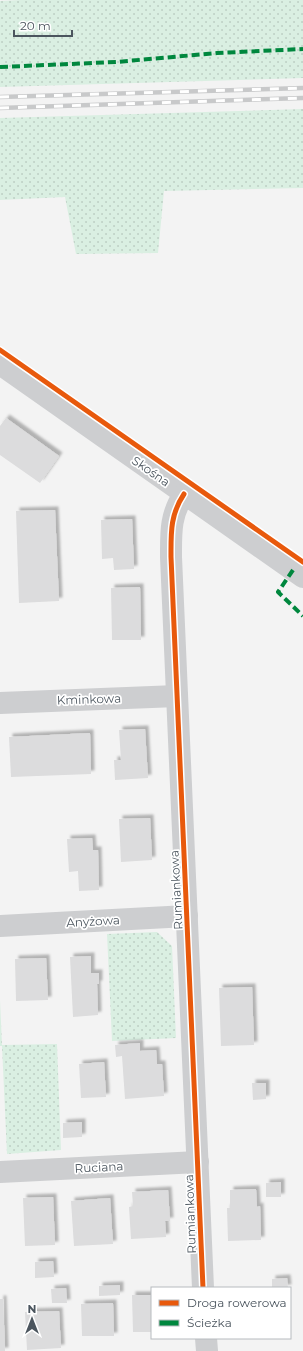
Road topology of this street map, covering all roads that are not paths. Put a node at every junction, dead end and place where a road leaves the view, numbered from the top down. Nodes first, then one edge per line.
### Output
1 (0, 364) edge
2 (184, 494) junction
3 (303, 576) edge
4 (177, 696) junction
5 (0, 702) edge
6 (187, 916) junction
7 (0, 926) edge
8 (198, 1162) junction
9 (0, 1172) edge
10 (204, 1287) edge
11 (206, 1339) edge
12 (207, 1351) edge

1 - 2 street, Skośna
2 - 3 street, Skośna
2 - 4 street, Rumiankowa
4 - 5 street, Kminkowa
4 - 6 street, Rumiankowa
6 - 7 street, Anyżowa
6 - 8 street, Rumiankowa
8 - 9 street, Ruciana
8 - 10 street, Rumiankowa
11 - 12 street

